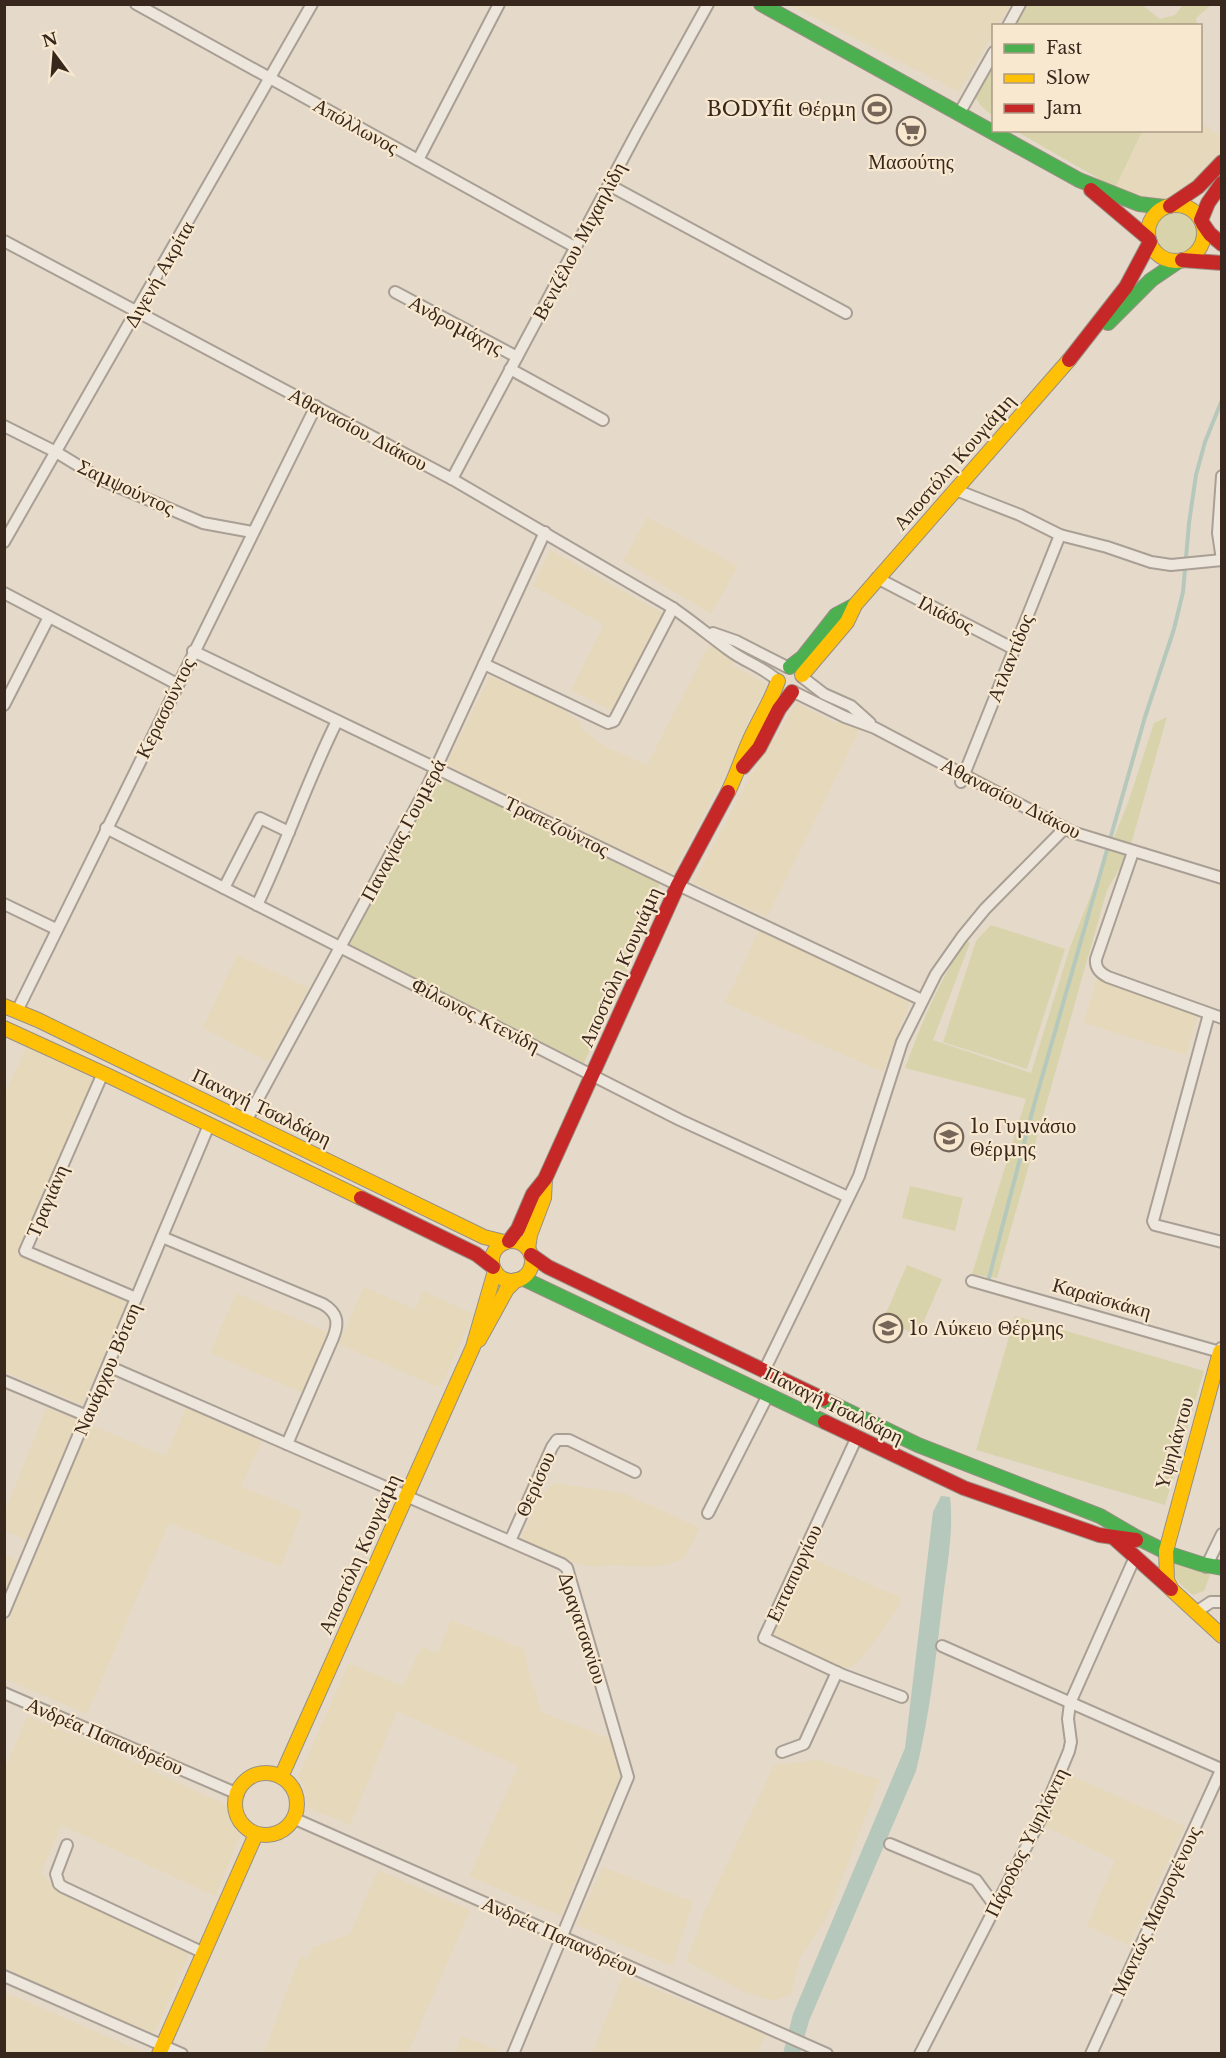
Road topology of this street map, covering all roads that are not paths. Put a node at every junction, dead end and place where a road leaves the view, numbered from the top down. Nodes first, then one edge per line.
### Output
1 (136, 4) edge
2 (312, 4) edge
3 (499, 4) edge
4 (708, 4) edge
5 (761, 4) edge
6 (1020, 4) edge
7 (1009, 24) edge
8 (992, 54) edge
9 (269, 78) junction
10 (960, 112) junction
11 (992, 130) edge
12 (995, 132) edge
13 (418, 160) junction
14 (1221, 162) edge
15 (1079, 180) junction
16 (1221, 183) edge
17 (609, 185) junction
18 (1167, 207) junction
19 (1202, 222) junction
20 (4, 241) edge
21 (1149, 241) junction
22 (1221, 244) edge
23 (575, 247) junction
24 (1181, 260) junction
25 (1221, 263) edge
26 (396, 292) dead end
27 (138, 312) junction
28 (846, 314) dead end
29 (1083, 344) junction
30 (517, 357) junction
31 (510, 369) junction
32 (316, 406) junction
33 (603, 420) dead end
34 (4, 426) edge
35 (56, 452) junction
36 (1221, 477) edge
37 (452, 479) junction
38 (956, 490) junction
39 (252, 532) junction
40 (545, 532) junction
41 (1060, 535) junction
42 (4, 542) edge
43 (1220, 560) edge
44 (877, 578) junction
45 (4, 592) edge
46 (673, 608) junction
47 (49, 617) junction
48 (705, 630) junction
49 (1014, 649) junction
50 (193, 651) junction
51 (484, 664) junction
52 (795, 672) junction
53 (778, 681) junction
54 (177, 684) junction
55 (793, 692) junction
56 (4, 705) edge
57 (337, 721) junction
58 (875, 728) junction
59 (436, 768) junction
60 (737, 774) junction
61 (962, 778) junction
62 (106, 828) junction
63 (1068, 831) junction
64 (289, 832) junction
65 (1130, 852) junction
66 (1221, 878) edge
67 (678, 885) junction
68 (224, 888) junction
69 (4, 904) edge
70 (257, 905) junction
71 (56, 929) junction
72 (341, 947) junction
73 (922, 1000) junction
74 (11, 1008) edge
75 (1209, 1014) junction
76 (1221, 1018) edge
77 (4, 1028) edge
78 (103, 1073) junction
79 (592, 1075) junction
80 (246, 1121) junction
81 (209, 1125) junction
82 (545, 1179) junction
83 (848, 1197) junction
84 (162, 1237) junction
85 (506, 1242) junction
86 (1221, 1242) edge
87 (530, 1252) junction
88 (494, 1269) junction
89 (519, 1279) junction
90 (972, 1281) dead end
91 (136, 1298) junction
92 (473, 1347) junction
93 (1221, 1351) edge
94 (108, 1366) junction
95 (764, 1371) junction
96 (4, 1381) edge
97 (768, 1395) junction
98 (87, 1416) junction
99 (857, 1437) junction
100 (287, 1444) junction
101 (635, 1472) dead end
102 (405, 1496) junction
103 (708, 1513) dead end
104 (1221, 1534) edge
105 (1113, 1537) junction
106 (1139, 1540) junction
107 (510, 1541) junction
108 (1166, 1551) junction
109 (1135, 1557) junction
110 (1206, 1566) junction
111 (1221, 1568) edge
112 (1172, 1590) junction
113 (1221, 1602) edge
114 (4, 1612) edge
115 (1196, 1612) junction
116 (1221, 1636) edge
117 (942, 1646) dead end
118 (837, 1672) junction
119 (4, 1693) edge
120 (902, 1697) dead end
121 (1070, 1703) junction
122 (782, 1752) dead end
123 (1221, 1769) edge
124 (281, 1777) junction
125 (238, 1794) junction
126 (293, 1818) junction
127 (256, 1834) junction
128 (890, 1844) dead end
129 (67, 1845) dead end
130 (995, 1906) junction
131 (562, 1936) junction
132 (204, 1953) junction
133 (4, 1976) edge
134 (161, 2049) edge
135 (819, 2052) edge
136 (182, 2054) edge
137 (513, 2054) edge
138 (920, 2054) edge
139 (1090, 2054) edge

1 - 9 street, Απόλλωνος
2 - 9 street, Διγενή Ακρίτα
3 - 13 street
4 - 17 street, Βενιζέλου Μιχαηλίδη
5 - 10 street
6 - 7 street
8 - 10 street
9 - 13 street, Απόλλωνος
9 - 27 street, Διγενή Ακρίτα
10 - 11 street
12 - 15 street
13 - 23 street, Απόλλωνος
14 - 18 street
15 - 18 street
15 - 21 street
16 - 19 street
17 - 23 street, Βενιζέλου Μιχαηλίδη
17 - 28 street
18 - 19 street
18 - 21 street
19 - 22 street
19 - 24 street
20 - 27 street, Αθανασίου Διάκου
21 - 24 street
21 - 29 street, Αποστόλη Κουγιάμη
23 - 30 street, Βενιζέλου Μιχαηλίδη
24 - 25 street
24 - 29 street, Αποστόλη Κουγιάμη
26 - 30 street, Ανδρομάχης
27 - 32 street, Αθανασίου Διάκου
27 - 35 street, Διγενή Ακρίτα
29 - 38 street, Αποστόλη Κουγιάμη
30 - 31 street, Βενιζέλου Μιχαηλίδη
31 - 33 street, Ανδρομάχης
31 - 37 street, Βενιζέλου Μιχαηλίδη
32 - 37 street, Αθανασίου Διάκου
32 - 39 street, Κερασούντος
34 - 35 street, Σαμψούντος
35 - 39 street, Σαμψούντος
35 - 42 street, Διγενή Ακρίτα
36 - 43 street
37 - 40 street, Αθανασίου Διάκου
38 - 41 street
38 - 44 street, Αποστόλη Κουγιάμη
39 - 50 street, Κερασούντος
40 - 46 street, Αθανασίου Διάκου
40 - 51 street, Παναγίας Γουμερά
41 - 43 street
41 - 49 street, Ατλαντίδος
44 - 49 street, Ιλιάδος
44 - 52 street, Αποστόλη Κουγιάμη
45 - 47 street
46 - 48 street, Αθανασίου Διάκου
46 - 51 street
47 - 54 street
47 - 56 street
48 - 52 street, Αθανασίου Διάκου
48 - 53 street, Αθανασίου Διάκου
49 - 61 street, Ατλαντίδος
50 - 54 street, Κερασούντος
50 - 57 street, Τραπεζούντος
51 - 59 street, Παναγίας Γουμερά
52 - 53 street
52 - 55 street
52 - 58 street, Αθανασίου Διάκου
53 - 55 street
53 - 60 street, Αποστόλη Κουγιάμη
54 - 62 street, Κερασούντος
55 - 58 street, Αθανασίου Διάκου
55 - 60 street, Αποστόλη Κουγιάμη
57 - 59 street, Τραπεζούντος
57 - 64 street
58 - 61 street, Αθανασίου Διάκου
59 - 67 street, Τραπεζούντος
59 - 72 street, Παναγίας Γουμερά
60 - 67 street, Αποστόλη Κουγιάμη
61 - 63 street, Αθανασίου Διάκου
62 - 68 street, Φίλωνος Κτενίδη
62 - 71 street, Κερασούντος
63 - 65 street, Αθανασίου Διάκου
63 - 73 street
64 - 68 street
64 - 70 street
65 - 66 street, Αθανασίου Διάκου
65 - 75 street
67 - 73 street, Τραπεζούντος
67 - 79 street, Αποστόλη Κουγιάμη
68 - 70 street, Φίλωνος Κτενίδη
69 - 71 street
70 - 72 street, Φίλωνος Κτενίδη
71 - 74 street, Κερασούντος
72 - 79 street, Φίλωνος Κτενίδη
72 - 80 street, Παναγίας Γουμερά
73 - 83 street
74 - 80 street, Παναγή Τσαλδάρη
75 - 76 street
75 - 86 street
77 - 78 street, Παναγή Τσαλδάρη
78 - 81 street, Παναγή Τσαλδάρη
78 - 91 street, Τραγιάνη
79 - 82 street, Αποστόλη Κουγιάμη
79 - 83 street, Φίλωνος Κτενίδη
80 - 85 street, Παναγή Τσαλδάρη
81 - 84 street, Ναυάρχου Βότση
81 - 88 street, Παναγή Τσαλδάρη
82 - 85 street, Αποστόλη Κουγιάμη
82 - 87 street, Αποστόλη Κουγιάμη
83 - 95 street
84 - 91 street, Ναυάρχου Βότση
84 - 100 street
85 - 87 street
85 - 88 street
87 - 89 street
87 - 95 street, Παναγή Τσαλδάρη
88 - 89 street
88 - 92 street, Αποστόλη Κουγιάμη
89 - 92 street, Αποστόλη Κουγιάμη
89 - 97 street, Παναγή Τσαλδάρη
90 - 93 street, Καραϊσκάκη
91 - 94 street, Ναυάρχου Βότση
92 - 102 street, Αποστόλη Κουγιάμη
93 - 108 street, Υψηλάντου
94 - 98 street, Ναυάρχου Βότση
94 - 100 street, Δραγατσανίου
95 - 106 street, Παναγή Τσαλδάρη
96 - 98 street
97 - 99 street, Παναγή Τσαλδάρη
97 - 103 street
98 - 114 street, Ναυάρχου Βότση
99 - 105 street, Παναγή Τσαλδάρη
99 - 118 street, Επταπυργίου
100 - 102 street, Δραγατσανίου
101 - 107 street, Θερίσου
102 - 107 street, Δραγατσανίου
102 - 124 street, Αποστόλη Κουγιάμη
104 - 110 street
105 - 106 street, Παναγή Τσαλδάρη
105 - 109 street
106 - 108 street, Παναγή Τσαλδάρη
107 - 131 street, Δραγατσανίου
108 - 110 street, Παναγή Τσαλδάρη
108 - 112 street, Υψηλάντου
109 - 112 street
109 - 121 street, Πάροδος Υψηλάντη
110 - 111 street, Παναγή Τσαλδάρη
112 - 115 street
113 - 115 street
115 - 116 street
117 - 121 street
118 - 120 street, Επταπυργίου
118 - 122 street
119 - 125 street, Ανδρέα Παπανδρέου
121 - 123 street
121 - 130 street, Πάροδος Υψηλάντη
123 - 139 street, Μαντώς Μαυρογένους
124 - 125 street
124 - 126 street
125 - 127 street
126 - 127 street
126 - 131 street, Ανδρέα Παπανδρέου
127 - 132 street
128 - 130 street
129 - 132 street
130 - 138 street, Πάροδος Υψηλάντη
131 - 135 street, Ανδρέα Παπανδρέου
131 - 137 street, Δραγατσανίου
132 - 134 street
133 - 134 street
134 - 136 street

